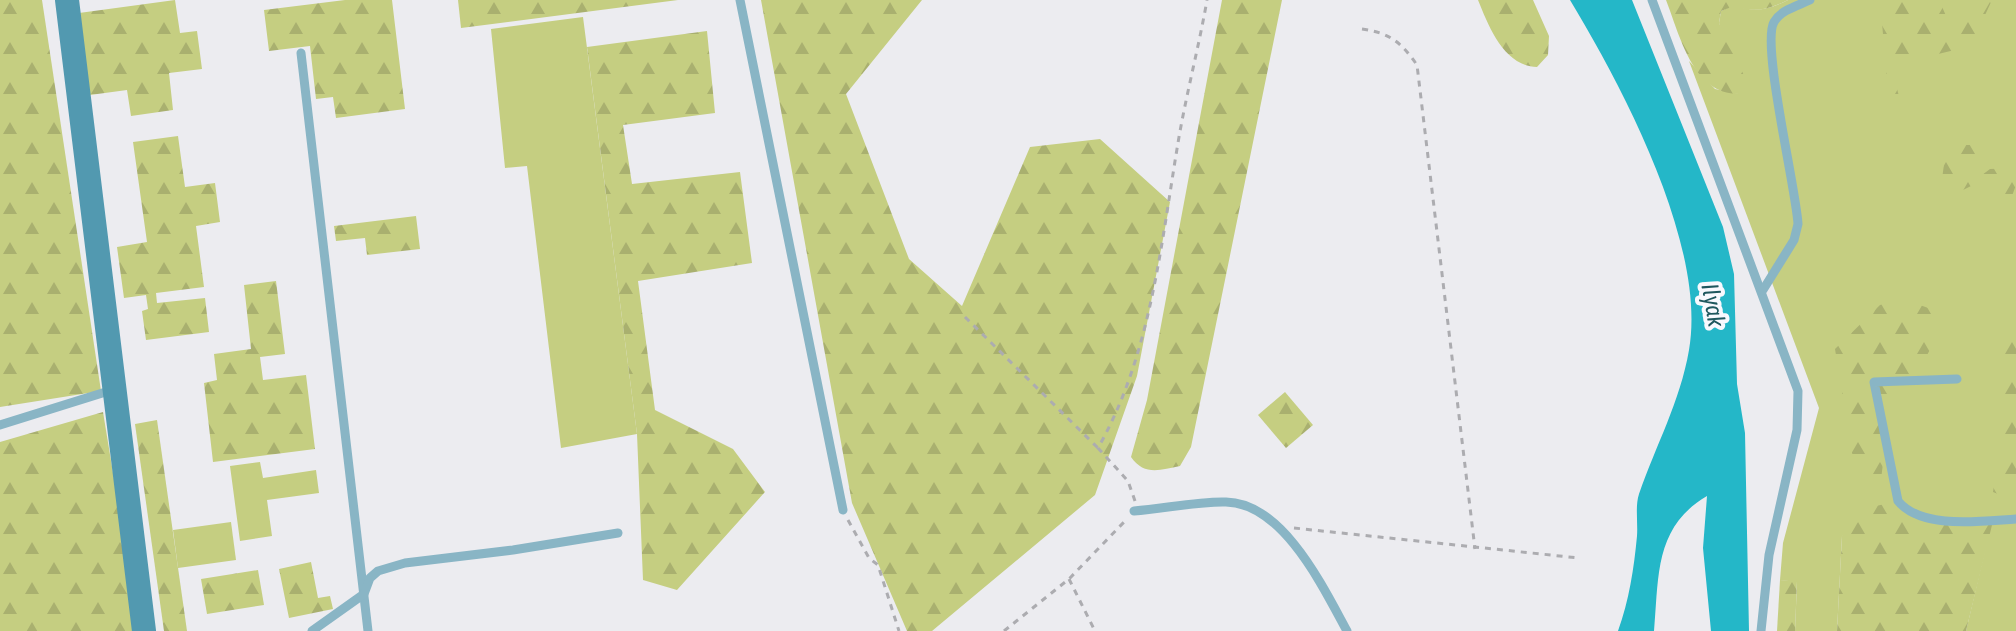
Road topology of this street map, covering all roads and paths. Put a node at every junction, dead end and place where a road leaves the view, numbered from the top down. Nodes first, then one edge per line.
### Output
1 (67, 0) edge
2 (740, 0) edge
3 (1207, 0) edge
4 (1652, 0) edge
5 (1810, 0) edge
6 (1362, 29) dead end
7 (301, 53) dead end
8 (1763, 290) junction
9 (965, 317) dead end
10 (1957, 379) dead end
11 (112, 390) junction
12 (0, 425) edge
13 (1098, 448) junction
14 (843, 510) joint
15 (1134, 511) junction
16 (2016, 519) edge
17 (1279, 526) junction
18 (618, 533) dead end
19 (1475, 549) junction
20 (1579, 558) dead end
21 (1069, 579) junction
22 (364, 594) junction
23 (144, 631) edge
24 (312, 631) edge
25 (368, 631) edge
26 (899, 631) edge
27 (1004, 631) edge
28 (1095, 631) edge
29 (1347, 631) edge
30 (1761, 631) edge

1 - 11 street
2 - 14 lane
3 - 13 path
4 - 8 lane
5 - 8 lane
6 - 19 path
7 - 22 lane
8 - 30 lane
9 - 13 path
10 - 16 lane
11 - 12 lane
11 - 23 street
13 - 15 path
14 - 26 path
15 - 17 lane
15 - 21 path
17 - 19 path
17 - 29 lane
18 - 22 lane
19 - 20 path
21 - 27 path
21 - 28 path
22 - 24 lane
22 - 25 lane

